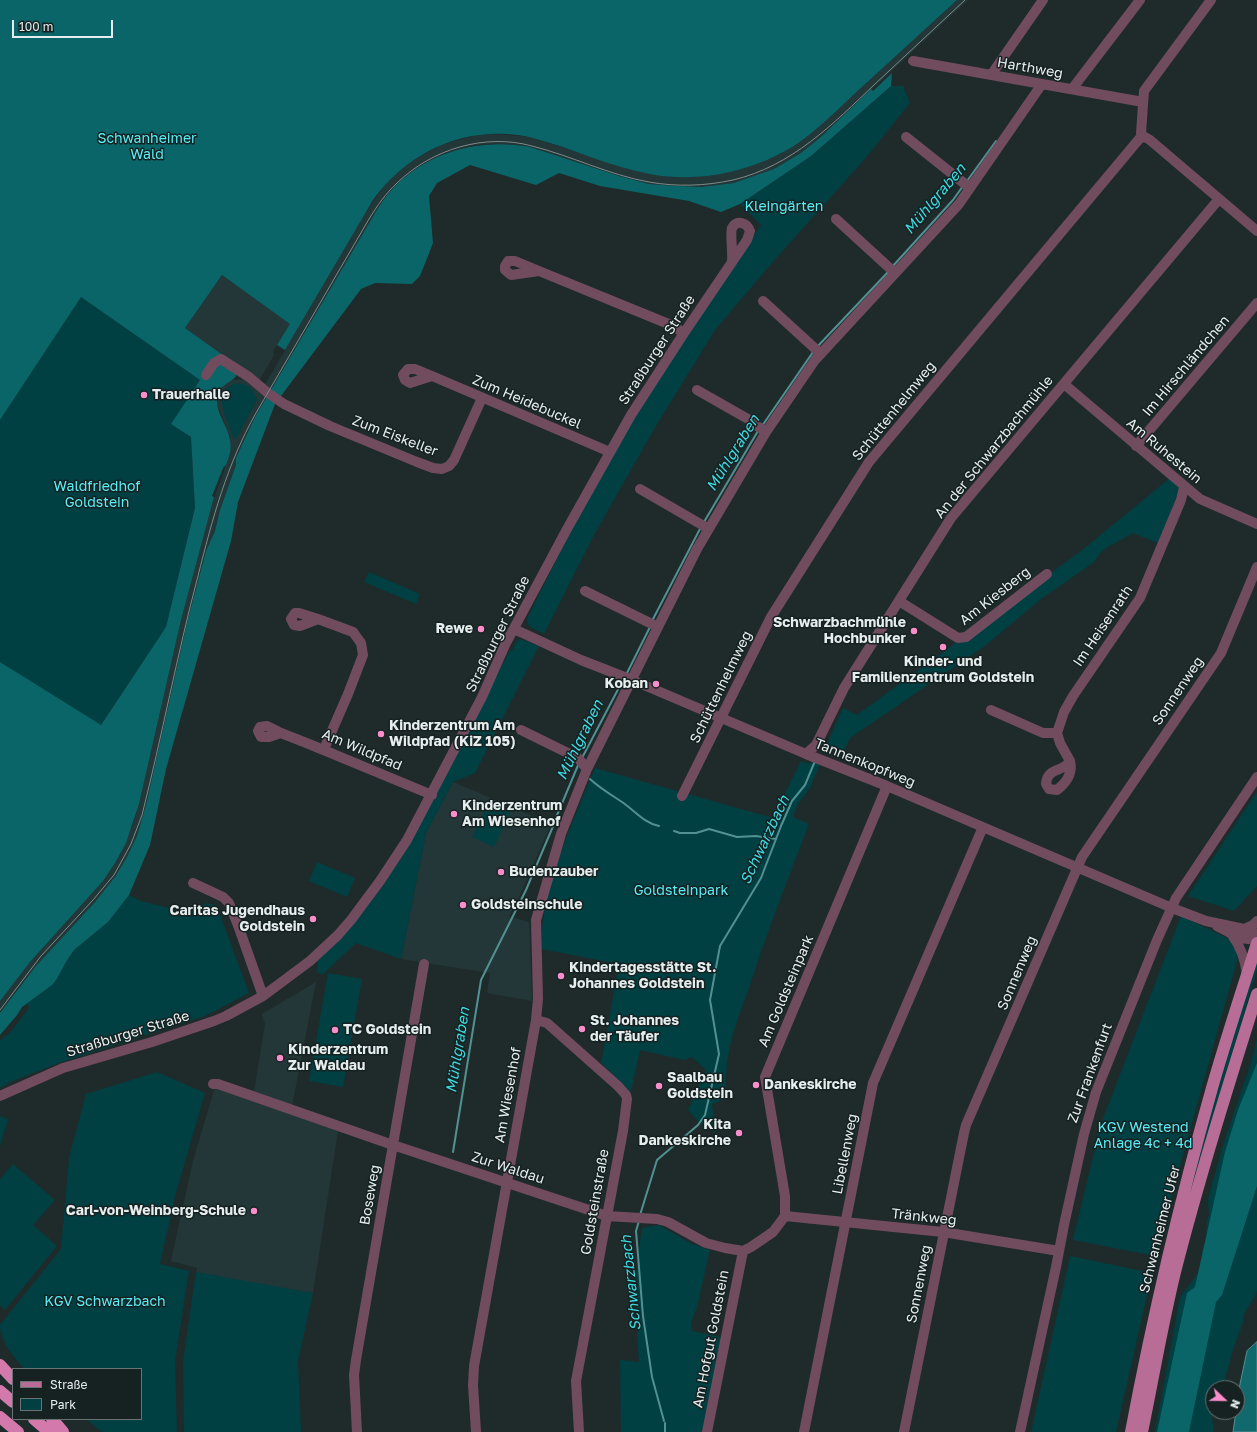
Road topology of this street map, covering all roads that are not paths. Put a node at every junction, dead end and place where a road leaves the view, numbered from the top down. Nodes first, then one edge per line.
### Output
1 (1043, 0) edge
2 (1140, 0) edge
3 (1211, 0) edge
4 (913, 61) dead end
5 (991, 75) junction
6 (1042, 84) junction
7 (1072, 89) junction
8 (1143, 102) junction
9 (906, 137) dead end
10 (1142, 138) junction
11 (966, 185) junction
12 (1219, 199) junction
13 (836, 219) dead end
14 (1257, 231) edge
15 (732, 261) dead end
16 (891, 270) junction
17 (539, 271) dead end
18 (762, 300) dead end
19 (1257, 303) edge
20 (684, 333) junction
21 (817, 351) junction
22 (206, 375) dead end
23 (432, 376) dead end
24 (1064, 384) junction
25 (697, 390) dead end
26 (482, 398) junction
27 (762, 429) junction
28 (1136, 446) junction
29 (610, 452) junction
30 (1184, 487) junction
31 (640, 489) dead end
32 (1257, 524) edge
33 (705, 527) junction
34 (1257, 567) edge
35 (1047, 574) dead end
36 (585, 590) dead end
37 (899, 601) junction
38 (318, 619) dead end
39 (654, 625) junction
40 (514, 629) junction
41 (632, 680) junction
42 (991, 710) dead end
43 (721, 718) junction
44 (521, 730) dead end
45 (281, 733) dead end
46 (1057, 733) junction
47 (324, 749) junction
48 (806, 754) junction
49 (1070, 761) dead end
50 (587, 768) junction
51 (1257, 777) edge
52 (887, 786) junction
53 (432, 795) junction
54 (682, 796) dead end
55 (983, 828) junction
56 (1078, 867) junction
57 (194, 883) dead end
58 (1172, 908) junction
59 (1206, 921) junction
60 (1257, 921) edge
61 (1244, 929) junction
62 (1257, 934) edge
63 (1232, 935) junction
64 (1257, 942) edge
65 (424, 964) dead end
66 (1248, 974) junction
67 (1257, 994) edge
68 (263, 996) junction
69 (536, 1020) junction
70 (213, 1084) dead end
71 (0, 1096) edge
72 (393, 1145) junction
73 (507, 1183) junction
74 (607, 1216) junction
75 (785, 1216) junction
76 (846, 1223) junction
77 (944, 1232) junction
78 (743, 1251) junction
79 (1059, 1251) junction
80 (0, 1365) edge
81 (12, 1377) edge
82 (0, 1391) edge
83 (12, 1401) edge
84 (0, 1417) edge
85 (35, 1420) edge
86 (53, 1420) edge
87 (18, 1432) edge
88 (49, 1432) edge
89 (63, 1432) edge
90 (357, 1432) edge
91 (476, 1432) edge
92 (580, 1432) edge
93 (707, 1432) edge
94 (804, 1432) edge
95 (904, 1432) edge
96 (1020, 1432) edge
97 (1131, 1432) edge
98 (1142, 1432) edge

1 - 5 street
2 - 7 street
3 - 8 street
4 - 5 street, Harthweg
5 - 6 street, Harthweg
6 - 7 street, Harthweg
6 - 11 street, Am Wiesenhof
7 - 8 street, Harthweg
8 - 10 street
9 - 11 street
10 - 12 street
10 - 43 street, Schüttenhelmweg
11 - 16 street, Am Wiesenhof
12 - 14 street
12 - 24 street, An der Schwarzbachmühle
13 - 16 street
15 - 20 street, Straßburger Straße
16 - 21 street, Am Wiesenhof
17 - 20 street
18 - 21 street
19 - 28 street, Im Hirschländchen
20 - 29 street, Straßburger Straße
21 - 27 street, Am Wiesenhof
22 - 26 street, Zum Eiskeller
23 - 26 street, Zum Heidebuckel
24 - 28 street, Am Ruhestein
24 - 37 street, An der Schwarzbachmühle
25 - 27 street
26 - 29 street, Zum Heidebuckel
27 - 33 street, Am Wiesenhof
28 - 30 street, Am Ruhestein
29 - 40 street, Straßburger Straße
30 - 32 street, Am Ruhestein
30 - 46 street, Im Heisenrath
31 - 33 street
33 - 39 street, Am Wiesenhof
34 - 56 street, Sonnenweg
35 - 37 street, Am Kiesberg
36 - 39 street
37 - 48 street, An der Schwarzbachmühle
38 - 47 street
39 - 41 street, Am Wiesenhof
40 - 41 street, Tannenkopfweg
40 - 53 street, Straßburger Straße
41 - 43 street, Tannenkopfweg
41 - 50 street, Am Wiesenhof
42 - 46 street
43 - 48 street, Tannenkopfweg
43 - 54 street, Schüttenhelmweg
44 - 50 street
45 - 47 street, Am Wildpfad
46 - 49 street
47 - 53 street, Am Wildpfad
48 - 52 street, Tannenkopfweg
50 - 69 street, Am Wiesenhof
51 - 58 street, Zur Frankenfurt
52 - 55 street, Tannenkopfweg
52 - 75 street, Am Goldsteinpark
53 - 68 street, Straßburger Straße
55 - 56 street, Tannenkopfweg
55 - 76 street, Libellenweg
56 - 58 street, Tannenkopfweg
56 - 77 street, Sonnenweg
57 - 68 street
58 - 59 street, Tannenkopfweg
58 - 79 street, Zur Frankenfurt
59 - 61 street, Tannenkopfweg
59 - 63 street, Tannenkopfweg
60 - 61 street
61 - 62 street, Tannenkopfweg
63 - 64 street, Tannenkopfweg
63 - 66 street
64 - 66 main road, Schwanheimer Ufer
65 - 72 street, Boseweg
66 - 97 main road, Schwanheimer Ufer
67 - 98 main road, Schwanheimer Ufer
68 - 71 street, Straßburger Straße
69 - 73 street, Am Wiesenhof
69 - 74 street, Goldsteinstraße
70 - 72 street, Zur Waldau
72 - 73 street, Zur Waldau
72 - 90 street, Boseweg
73 - 74 street, Zur Waldau
73 - 91 street, Am Wiesenhof
74 - 78 street, Zur Waldau
74 - 92 street, Goldsteinstraße
75 - 76 street, Tränkweg
75 - 78 street
76 - 77 street, Tränkweg
76 - 94 street, Libellenweg
77 - 79 street, Tränkweg
77 - 95 street, Sonnenweg
78 - 93 street, Am Hofgut Goldstein
79 - 96 street, Zur Frankenfurt
80 - 81 highway
82 - 83 highway
84 - 87 highway
85 - 88 highway
86 - 89 highway

